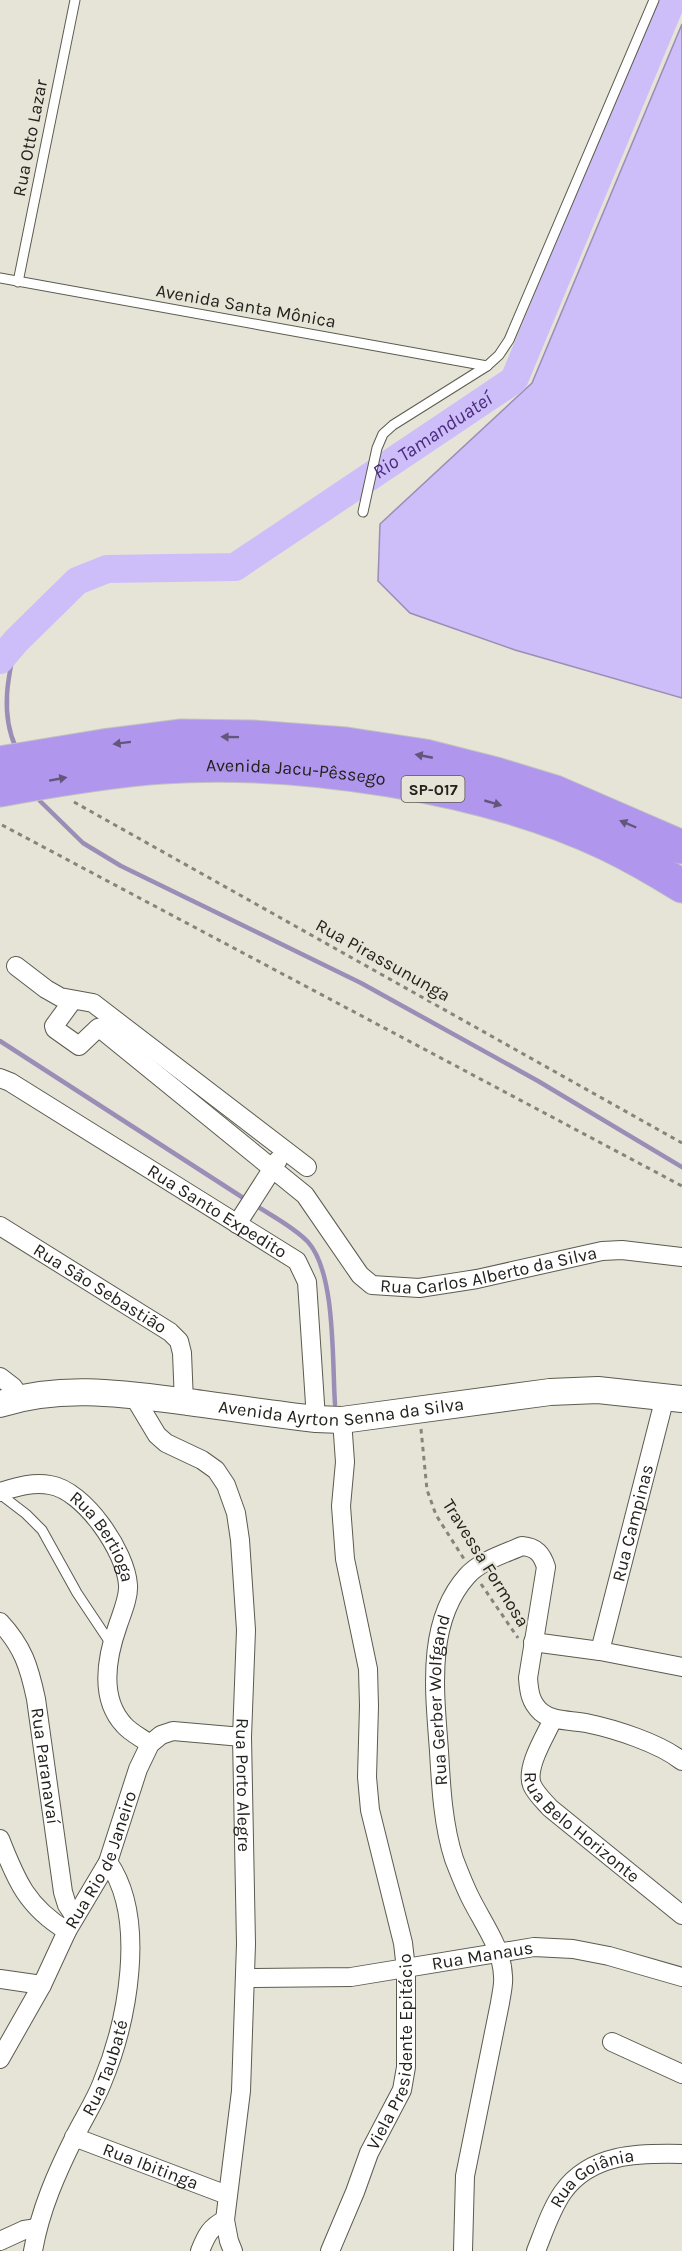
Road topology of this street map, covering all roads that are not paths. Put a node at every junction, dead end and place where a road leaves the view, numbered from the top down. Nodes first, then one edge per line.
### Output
1 (75, 0) edge
2 (654, 0) edge
3 (0, 279) edge
4 (18, 282) junction
5 (487, 366) junction
6 (363, 512) dead end
7 (0, 763) edge
8 (0, 790) edge
9 (682, 847) edge
10 (682, 886) edge
11 (16, 966) dead end
12 (72, 1000) junction
13 (0, 1078) edge
14 (284, 1150) junction
15 (307, 1167) dead end
16 (273, 1169) junction
17 (247, 1210) junction
18 (0, 1226) edge
19 (682, 1257) edge
20 (0, 1377) edge
21 (133, 1395) junction
22 (674, 1398) edge
23 (10, 1400) edge
24 (184, 1402) junction
25 (316, 1419) junction
26 (342, 1420) junction
27 (0, 1493) edge
28 (0, 1622) edge
29 (111, 1644) junction
30 (532, 1649) junction
31 (600, 1651) junction
32 (682, 1667) edge
33 (554, 1719) junction
34 (242, 1737) junction
35 (150, 1744) junction
36 (680, 1754) edge
37 (0, 1839) edge
38 (108, 1862) junction
39 (682, 1915) edge
40 (71, 1924) junction
41 (499, 1952) junction
42 (406, 1969) junction
43 (682, 1977) edge
44 (0, 1978) edge
45 (246, 1978) junction
46 (42, 1985) junction
47 (612, 2042) dead end
48 (3, 2050) edge
49 (682, 2074) edge
50 (74, 2137) junction
51 (682, 2154) edge
52 (227, 2195) junction
53 (225, 2220) junction
54 (37, 2228) junction
55 (0, 2241) edge
56 (33, 2251) edge
57 (200, 2251) edge
58 (233, 2251) edge
59 (330, 2251) edge
60 (463, 2251) edge
61 (536, 2251) edge

1 - 4 lane, Rua Otto Lazar
2 - 5 lane
3 - 4 lane, Avenida Santa Mônica
4 - 5 lane, Avenida Santa Mônica
5 - 6 lane
9 -> 7 highway, Avenida Jacu-Pêssego / SP-017
8 -> 10 highway, Avenida Jacu-Pêssego / SP-017
11 - 12 street
12 - 14 street
12 - 16 street, Rua Carlos Alberto da Silva
13 - 17 street, Rua Santo Expedito
14 - 15 street
14 - 16 street
16 - 17 street
16 - 19 street, Rua Carlos Alberto da Silva
17 - 25 street, Rua Santo Expedito
18 - 24 street, Rua São Sebastião
20 - 23 street
21 - 23 main road, Avenida Ayrton Senna da Silva
21 - 24 main road, Avenida Ayrton Senna da Silva
21 - 34 street, Rua Porto Alegre
22 - 26 main road, Avenida Ayrton Senna da Silva
22 - 31 street, Rua Campinas
24 - 25 main road, Avenida Ayrton Senna da Silva
25 - 26 main road, Avenida Ayrton Senna da Silva
26 - 42 street, Viela Presidente Epitácio
27 - 29 lane
27 - 29 street, Rua Bertioga
28 - 40 street, Rua Paranavaí
29 - 35 street, Rua Bertioga
30 - 31 street
30 - 33 street, Rua Gerber Wolfgand
30 - 41 street, Rua Gerber Wolfgand
31 - 32 street
33 - 36 street
33 - 39 street, Rua Belo Horizonte
34 - 35 street
34 - 45 street, Rua Porto Alegre
35 - 38 street, Rua Rio de Janeiro
37 - 40 street
38 - 40 street, Rua Rio de Janeiro
38 - 50 street, Rua Taubaté
40 - 46 street, Rua Rio de Janeiro
41 - 42 street, Rua Manaus
41 - 43 street, Rua Manaus
41 - 60 street, Rua Gerber Wolfgand
42 - 45 street, Rua Manaus
42 - 59 street, Viela Presidente Epitácio
44 - 46 street
45 - 52 street, Rua Porto Alegre
46 - 48 street, Rua Rio de Janeiro
47 - 49 street
50 - 52 street, Rua Ibitinga
50 - 54 street, Rua Taubaté
51 - 61 street, Rua Goiânia
52 - 53 street, Rua Porto Alegre
53 - 57 street
53 - 58 street, Rua Porto Alegre
54 - 55 street
54 - 56 street, Rua Taubaté

